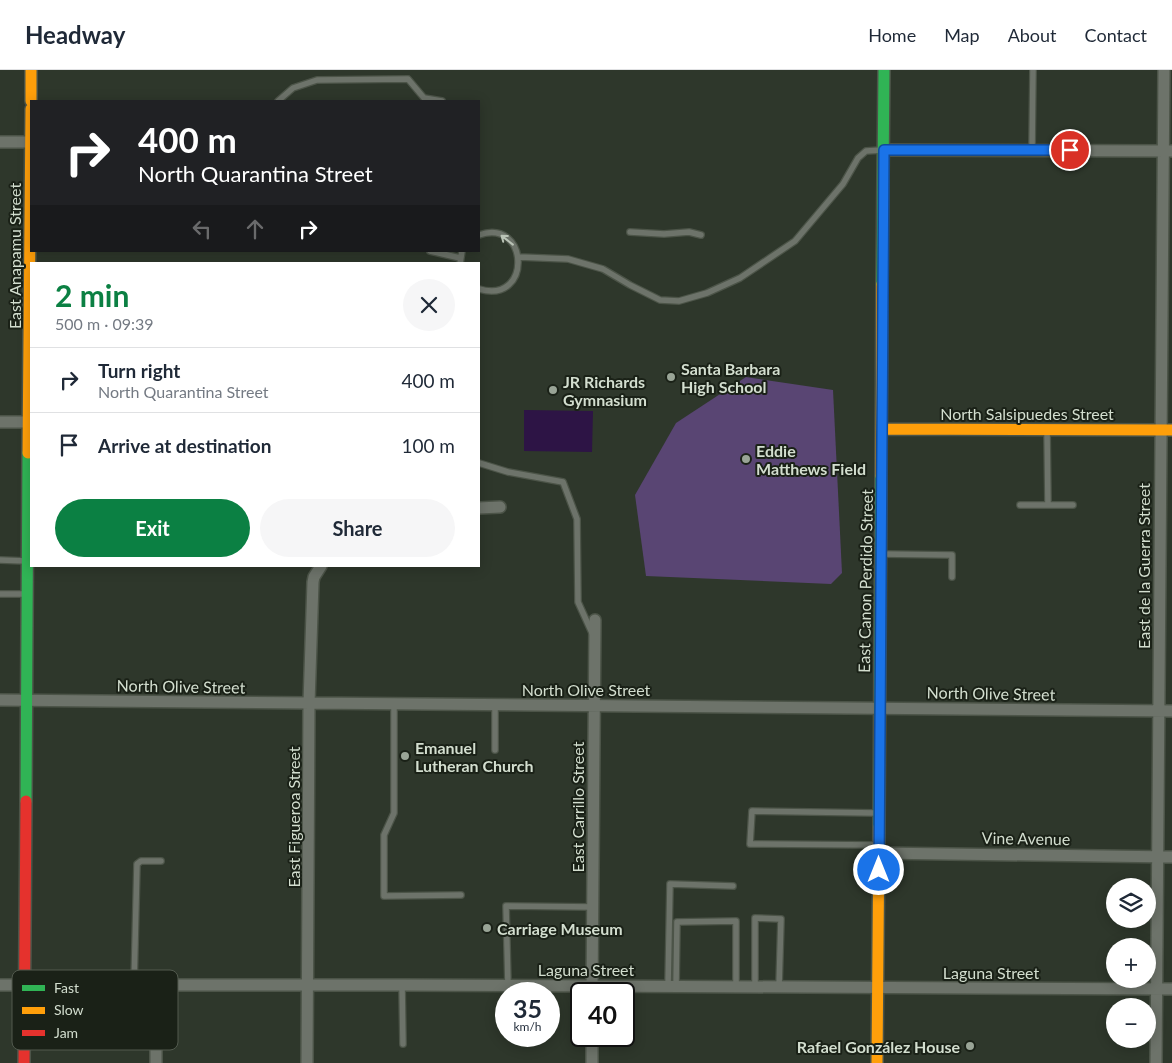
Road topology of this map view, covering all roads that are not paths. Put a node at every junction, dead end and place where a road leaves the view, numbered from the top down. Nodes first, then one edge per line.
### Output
1 (31, 70) edge
2 (884, 70) edge
3 (1033, 70) edge
4 (1164, 70) edge
5 (31, 100) edge
6 (279, 100) edge
7 (436, 100) edge
8 (0, 142) edge
9 (30, 142) edge
10 (884, 150) junction
11 (1032, 150) junction
12 (1167, 151) edge
13 (630, 232) dead end
14 (480, 235) edge
15 (701, 235) dead end
16 (433, 252) edge
17 (518, 257) junction
18 (460, 261) edge
19 (480, 290) edge
20 (0, 422) edge
21 (30, 422) joint
22 (882, 429) junction
23 (1047, 430) junction
24 (1166, 431) edge
25 (480, 463) edge
26 (1020, 505) dead end
27 (1048, 505) junction
28 (1073, 505) dead end
29 (500, 507) dead end
30 (480, 508) edge
31 (881, 554) junction
32 (0, 560) edge
33 (28, 561) junction
34 (319, 569) edge
35 (952, 577) dead end
36 (0, 594) edge
37 (28, 594) junction
38 (595, 620) dead end
39 (595, 639) junction
40 (0, 700) edge
41 (27, 701) junction
42 (309, 703) junction
43 (394, 704) junction
44 (496, 705) junction
45 (594, 706) junction
46 (880, 708) junction
47 (1172, 711) edge
48 (1158, 712) junction
49 (495, 750) dead end
50 (879, 813) junction
51 (879, 849) junction
52 (1158, 856) junction
53 (1172, 857) edge
54 (161, 861) dead end
55 (733, 886) dead end
56 (462, 895) dead end
57 (593, 907) junction
58 (25, 970) edge
59 (134, 970) edge
60 (508, 982) edge
61 (592, 982) edge
62 (178, 985) edge
63 (307, 985) junction
64 (402, 985) junction
65 (495, 985) edge
66 (672, 986) junction
67 (736, 987) junction
68 (755, 987) junction
69 (779, 987) junction
70 (635, 988) edge
71 (878, 988) junction
72 (1156, 989) junction
73 (1172, 989) edge
74 (403, 1044) dead end
75 (592, 1047) edge
76 (24, 1050) edge
77 (156, 1050) edge
78 (24, 1063) edge
79 (156, 1063) edge
80 (307, 1063) edge
81 (592, 1063) edge
82 (877, 1063) edge
83 (1156, 1063) edge

1 - 5 street
2 - 10 street, East Canon Perdido Street
3 - 11 lane
4 - 12 street, East de la Guerra Street
6 - 7 lane
8 - 9 street
10 - 11 street
10 - 17 lane
10 - 22 street, East Canon Perdido Street
11 - 12 street
12 - 24 street, East de la Guerra Street
13 - 15 lane
17 -> 14 lane
16 - 18 lane
17 - 19 lane
20 - 21 street
21 - 33 street, East Anapamu Street
22 - 23 street, North Salsipuedes Street
22 - 31 street, East Canon Perdido Street
23 - 24 street, North Salsipuedes Street
23 - 27 lane
24 - 48 street, East de la Guerra Street
25 - 39 lane
26 - 27 lane
27 - 28 lane
29 - 30 street
31 - 35 lane
31 - 46 street, East Canon Perdido Street
32 - 33 lane
33 - 37 street, East Anapamu Street
34 - 42 street, East Figueroa Street
36 - 37 lane
37 - 41 street, East Anapamu Street
38 - 39 street, East Carrillo Street
39 - 45 street, East Carrillo Street
40 - 41 street, North Olive Street
41 - 42 street, North Olive Street
41 - 58 street, East Anapamu Street
42 - 43 street, North Olive Street
42 - 63 street, East Figueroa Street
43 - 44 street, North Olive Street
43 - 56 lane
44 - 45 street, North Olive Street
44 - 49 lane
45 - 46 street, North Olive Street
45 - 57 street, East Carrillo Street
46 - 48 street, North Olive Street
46 - 50 street, East Canon Perdido Street
47 - 48 street, North Olive Street
48 - 52 street, East de la Guerra Street
50 - 51 street, East Canon Perdido Street
50 - 51 lane
51 - 52 street, Vine Avenue
51 - 71 street, East Canon Perdido Street
52 - 53 street, Vine Avenue
52 - 72 street, East de la Guerra Street
54 - 59 lane
55 - 66 lane
57 - 60 lane
57 - 61 street, East Carrillo Street
62 - 63 street, Laguna Street
63 - 64 street, Laguna Street
63 - 80 street, East Figueroa Street
64 - 65 street, Laguna Street
64 - 74 lane
66 - 67 street, Laguna Street
66 - 67 lane
66 - 70 street, Laguna Street
67 - 68 street, Laguna Street
68 - 69 street, Laguna Street
68 - 69 lane
69 - 71 street, Laguna Street
71 - 72 street, Laguna Street
71 - 82 street, East Canon Perdido Street
72 - 73 street, Laguna Street
72 - 83 street, East de la Guerra Street
75 - 81 street
76 - 78 street, East Anapamu Street
77 - 79 street

